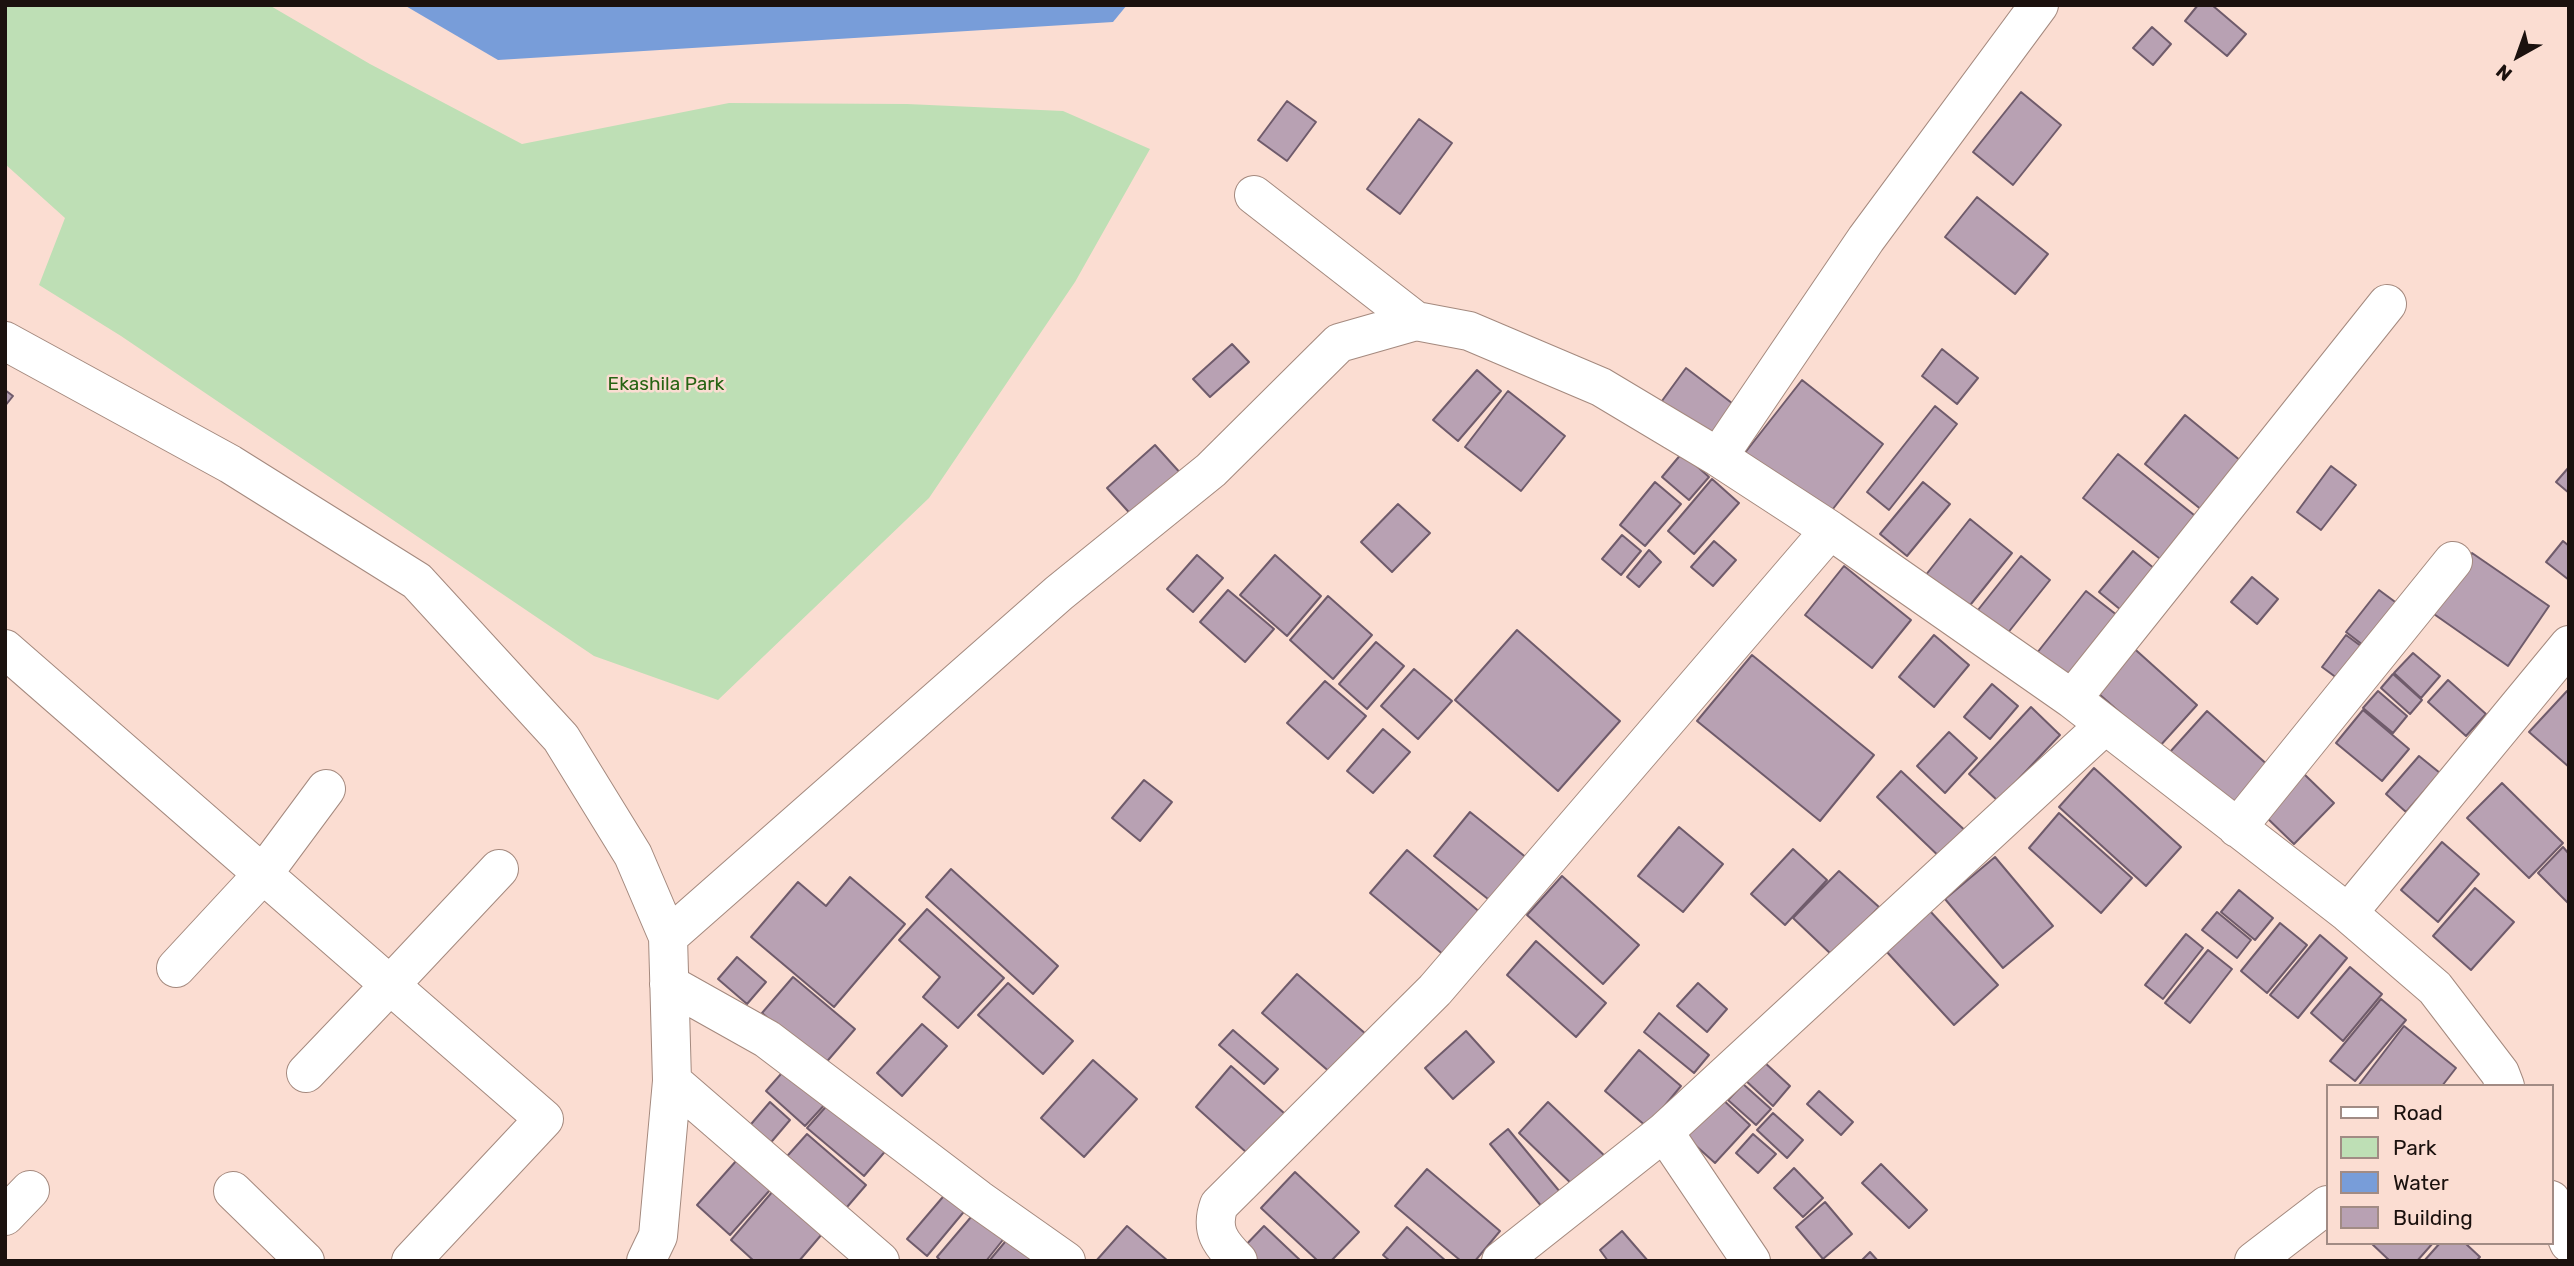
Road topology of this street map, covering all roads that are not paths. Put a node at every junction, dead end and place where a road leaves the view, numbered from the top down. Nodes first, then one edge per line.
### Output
1 (2039, 5) edge
2 (1254, 195) dead end
3 (2387, 304) dead end
4 (1416, 321) junction
5 (5, 341) edge
6 (1718, 457) junction
7 (1830, 530) junction
8 (2453, 561) dead end
9 (2569, 645) edge
10 (5, 649) edge
11 (2072, 699) junction
12 (2105, 725) junction
13 (327, 789) dead end
14 (2237, 828) junction
15 (499, 869) dead end
16 (263, 874) junction
17 (2348, 913) junction
18 (668, 937) junction
19 (176, 968) dead end
20 (669, 984) junction
21 (390, 985) junction
22 (306, 1073) dead end
23 (672, 1081) junction
24 (2496, 1082) edge
25 (1664, 1132) junction
26 (233, 1191) dead end
27 (2553, 1205) edge
28 (2326, 1206) edge
29 (2569, 1242) edge
30 (305, 1261) edge
31 (411, 1261) edge
32 (646, 1261) edge
33 (880, 1261) edge
34 (1066, 1261) edge
35 (1238, 1261) edge
36 (1501, 1261) edge
37 (1751, 1261) edge
38 (2254, 1261) edge

1 - 6 street
2 - 4 street
3 - 11 street
4 - 6 street
4 - 18 street
5 - 18 street
6 - 7 street
7 - 11 street
7 - 35 street
8 - 14 street
9 - 17 street
10 - 16 street
11 - 12 street
12 - 14 street
12 - 25 street
13 - 16 street
14 - 17 street
15 - 21 street
16 - 19 street
16 - 21 street
17 - 24 street
18 - 20 street
20 - 23 street
20 - 34 street
21 - 22 street
21 - 31 street
23 - 32 street
23 - 33 street
25 - 36 street
25 - 37 street
26 - 30 street
27 - 29 street
28 - 38 street

